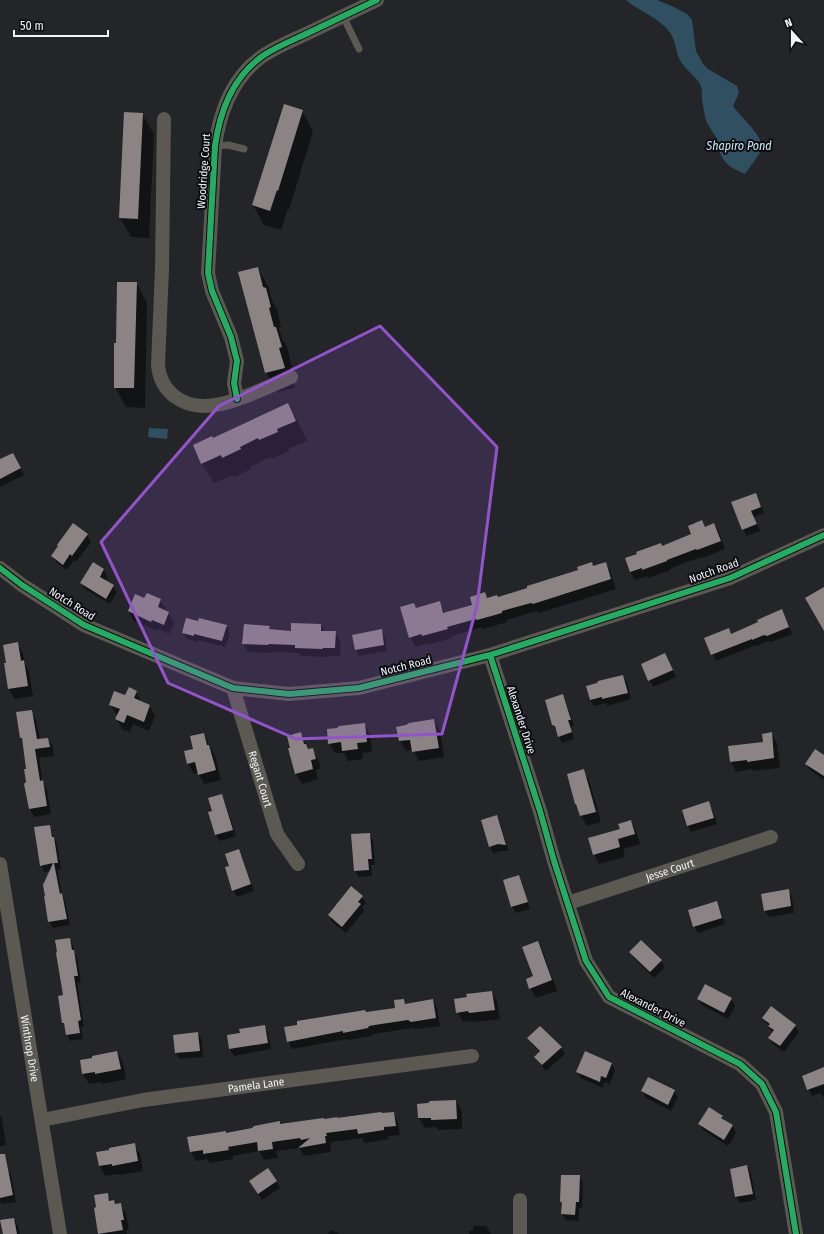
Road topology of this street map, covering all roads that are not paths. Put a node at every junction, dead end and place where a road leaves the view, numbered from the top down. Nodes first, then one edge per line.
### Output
1 (377, 0) edge
2 (344, 16) junction
3 (359, 49) dead end
4 (164, 119) dead end
5 (215, 146) junction
6 (244, 149) dead end
7 (290, 377) dead end
8 (237, 399) junction
9 (824, 535) edge
10 (0, 568) edge
11 (490, 656) junction
12 (233, 688) junction
13 (771, 837) dead end
14 (0, 864) edge
15 (298, 864) dead end
16 (568, 904) junction
17 (472, 1056) dead end
18 (42, 1120) junction
19 (520, 1200) dead end
20 (60, 1234) edge
21 (520, 1234) edge
22 (796, 1234) edge

1 - 2 street, Woodridge Court
2 - 3 lane
2 - 5 street, Woodridge Court
4 - 8 street
5 - 6 lane
5 - 8 street, Woodridge Court
7 - 8 street
9 - 11 street, Notch Road
10 - 12 street, Notch Road
11 - 12 street, Notch Road
11 - 16 street, Alexander Drive
12 - 15 street, Regant Court
13 - 16 street, Jesse Court
14 - 18 street, Winthrop Drive
16 - 22 street, Alexander Drive
17 - 18 street, Pamela Lane
18 - 20 street, Winthrop Drive
19 - 21 street

